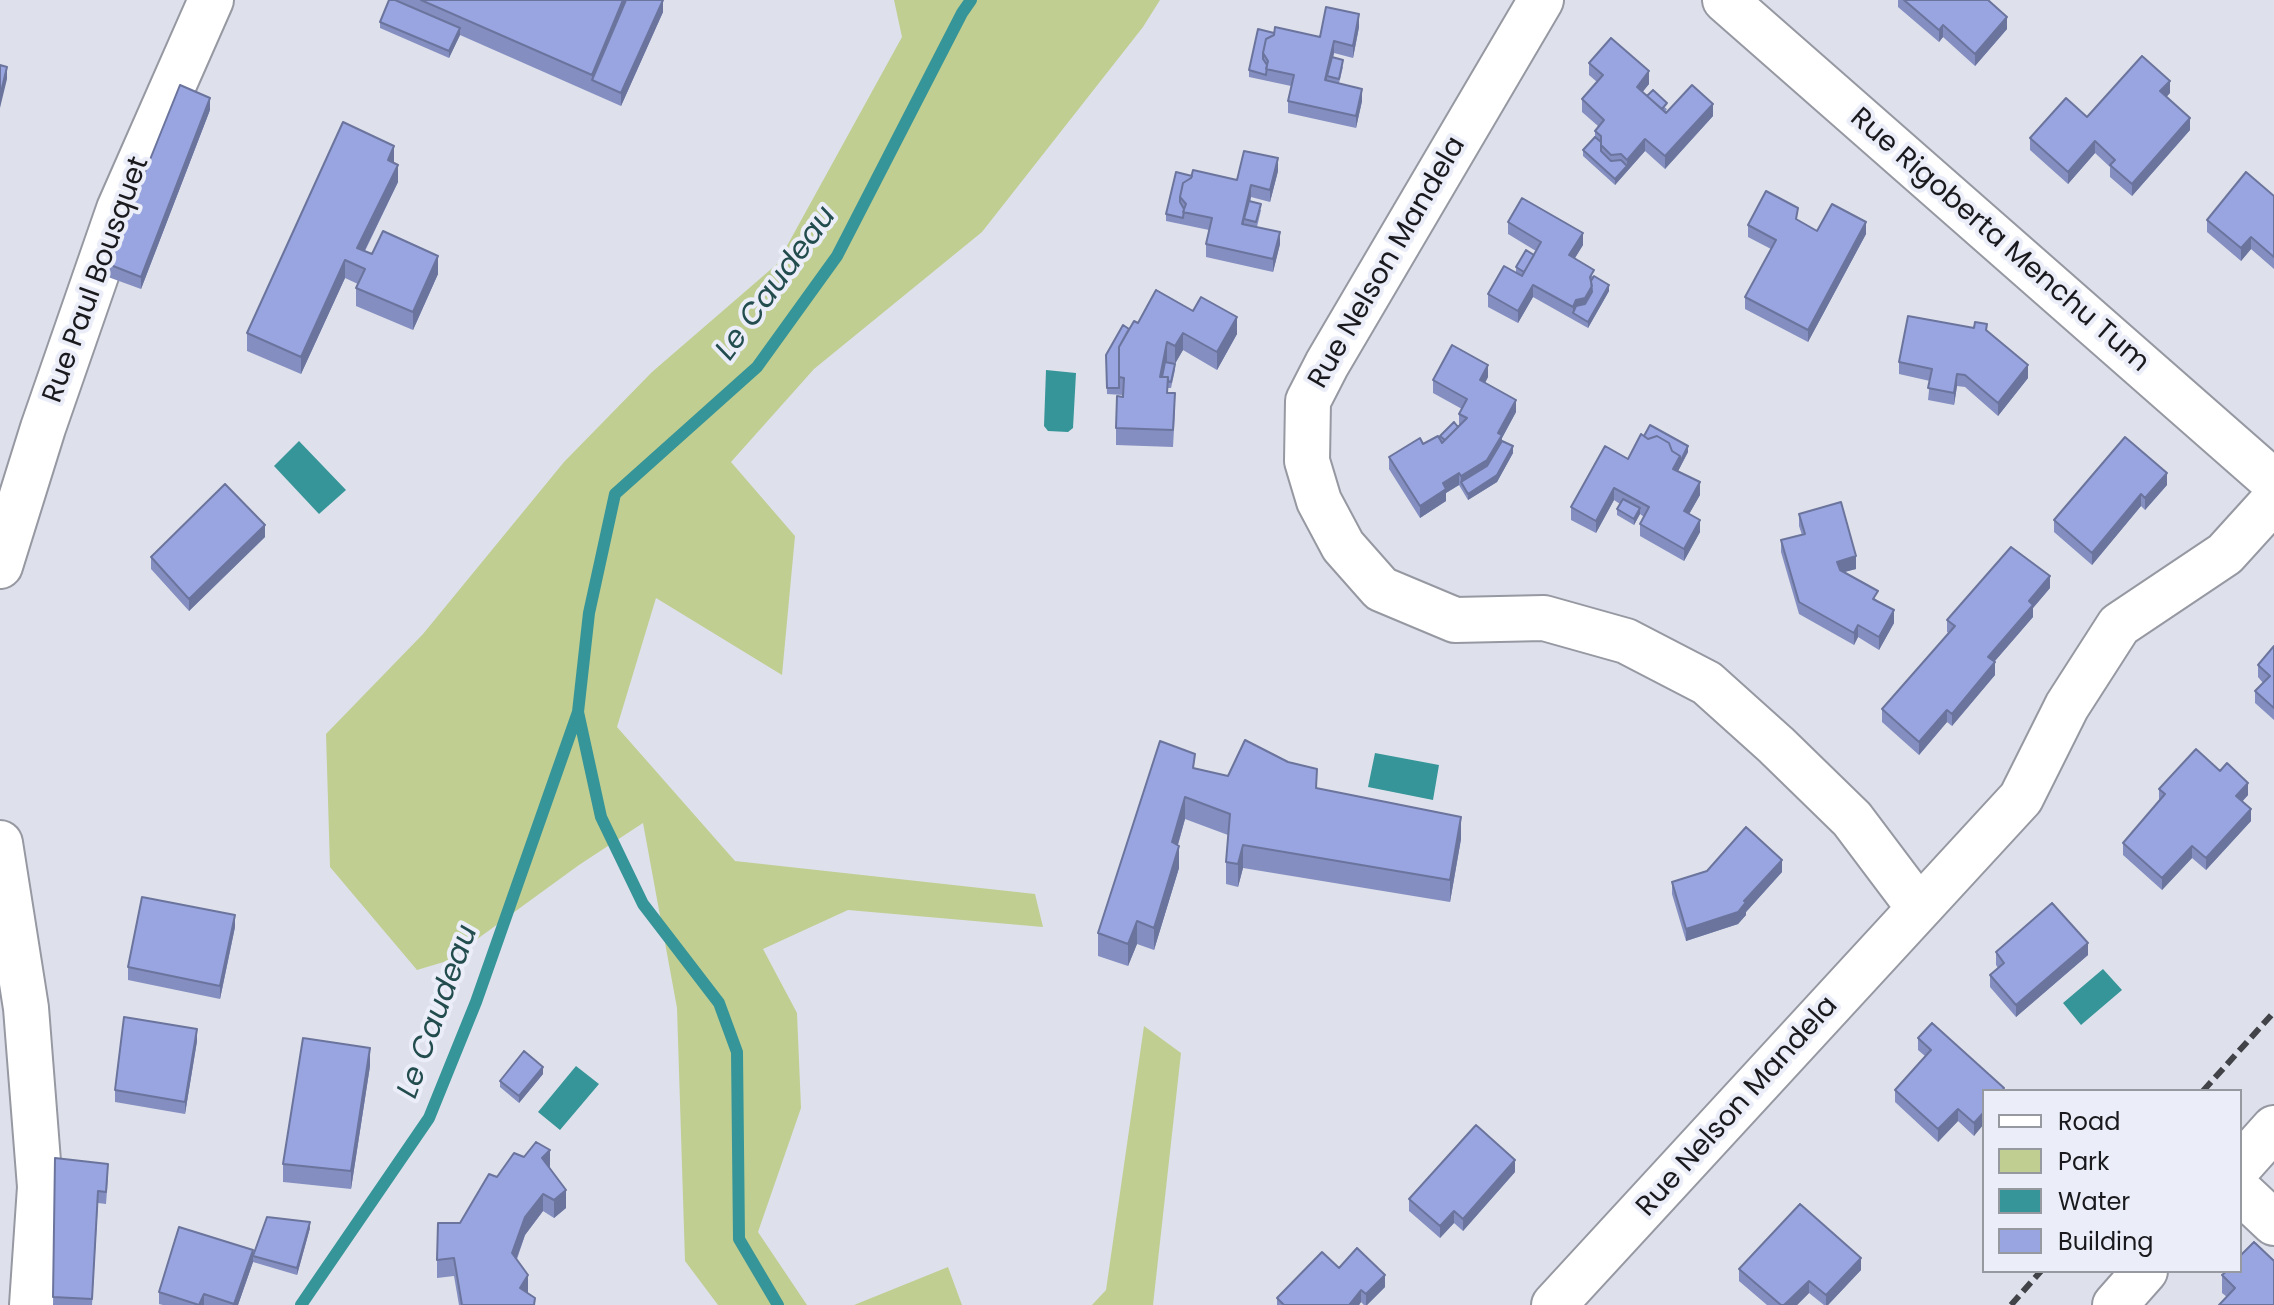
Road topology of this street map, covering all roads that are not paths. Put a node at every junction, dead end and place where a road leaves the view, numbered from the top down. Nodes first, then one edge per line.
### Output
1 (211, 0) edge
2 (1541, 0) edge
3 (1725, 0) edge
4 (2274, 482) edge
5 (2274, 500) edge
6 (0, 566) edge
7 (0, 843) edge
8 (1919, 908) junction
9 (2274, 1128) edge
10 (2242, 1164) edge
11 (2242, 1193) edge
12 (2274, 1223) edge
13 (2143, 1273) edge
14 (32, 1305) edge
15 (1554, 1305) edge
16 (2115, 1305) edge

1 - 6 street, Rue Paul Bousquet
2 - 8 street, Rue Nelson Mandela
3 - 4 street, Rue Rigoberta Menchu Tum
5 - 8 street, Rue Nelson Mandela
7 - 14 street
8 - 15 street, Rue Nelson Mandela
9 - 10 street
11 - 12 street
13 - 16 street

